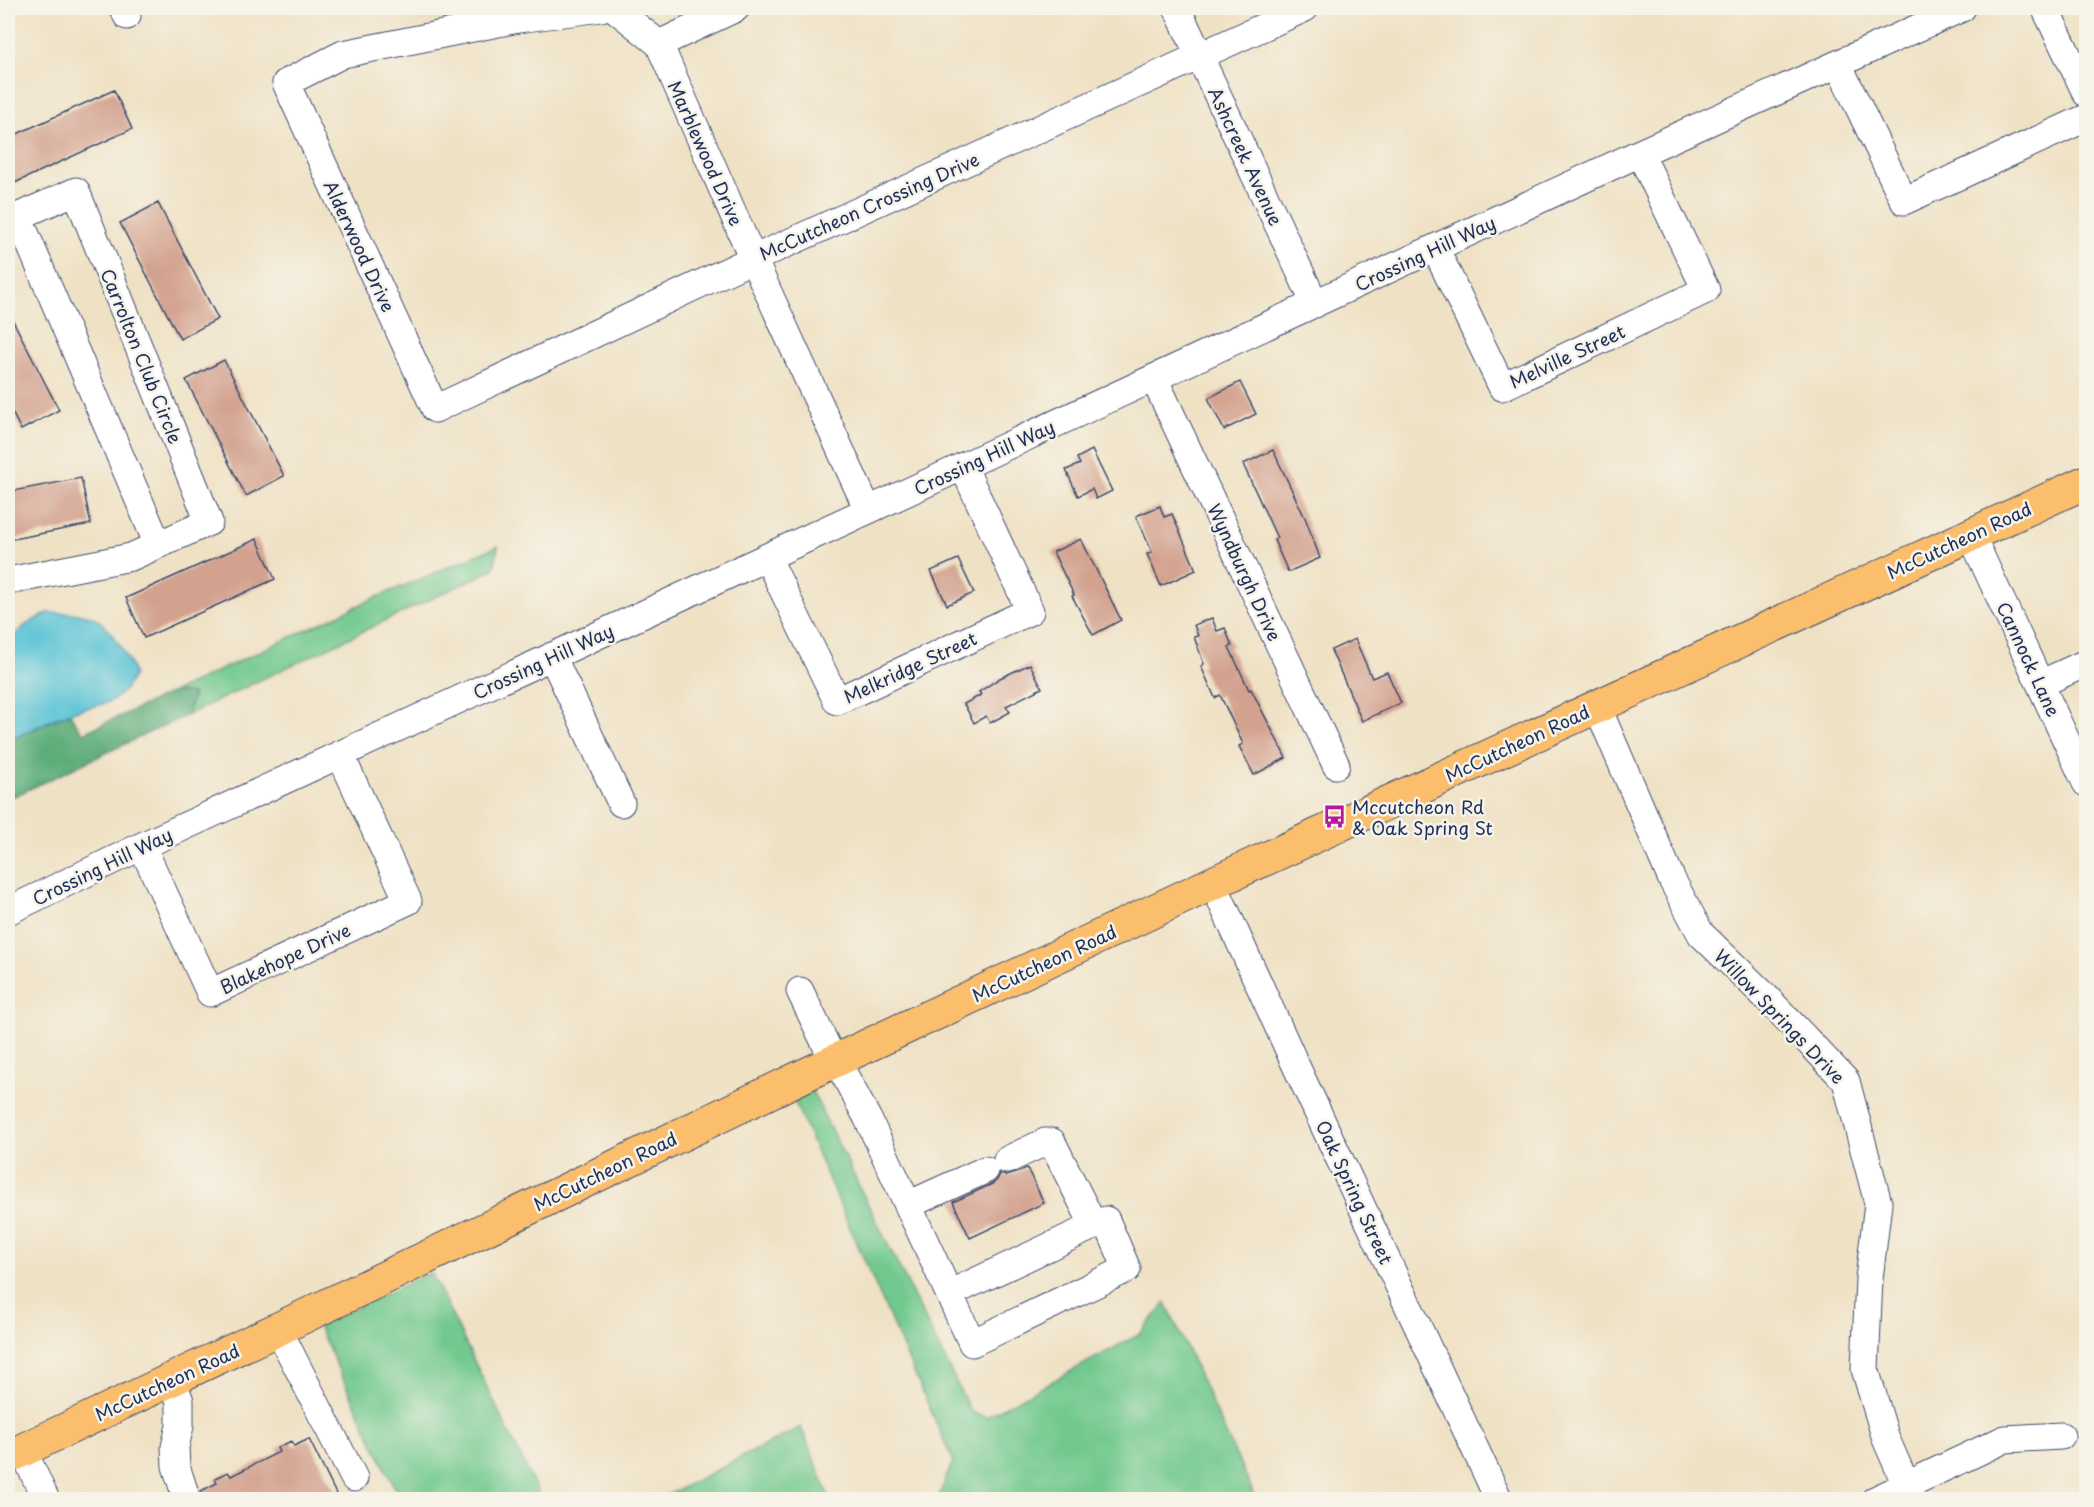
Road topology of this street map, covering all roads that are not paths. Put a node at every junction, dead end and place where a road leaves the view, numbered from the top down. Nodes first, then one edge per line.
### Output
1 (601, 8) edge
2 (614, 8) edge
3 (735, 8) edge
4 (1178, 8) edge
5 (1305, 8) edge
6 (1962, 8) edge
7 (2045, 8) edge
8 (658, 44) junction
9 (1199, 56) junction
10 (1838, 64) junction
11 (2086, 93) edge
12 (2086, 117) edge
13 (1640, 153) junction
14 (13, 218) edge
15 (1435, 248) junction
16 (753, 259) junction
17 (1315, 304) junction
18 (1154, 378) junction
19 (435, 409) joint
20 (963, 466) junction
21 (2086, 482) edge
22 (868, 510) junction
23 (1971, 535) junction
24 (158, 545) junction
25 (767, 557) junction
26 (8, 581) edge
27 (552, 656) junction
28 (2086, 663) edge
29 (2040, 684) junction
30 (1597, 706) junction
31 (340, 754) junction
32 (1336, 765) dead end
33 (2086, 783) edge
34 (621, 803) dead end
35 (142, 846) junction
36 (1213, 883) junction
37 (8, 911) edge
38 (800, 991) dead end
39 (837, 1061) junction
40 (908, 1205) junction
41 (1094, 1226) junction
42 (950, 1294) junction
43 (279, 1329) junction
44 (172, 1380) junction
45 (2061, 1436) dead end
46 (15, 1454) edge
47 (354, 1478) dead end
48 (1906, 1485) junction
49 (46, 1500) edge
50 (188, 1500) edge
51 (1499, 1500) edge
52 (1875, 1500) edge

1 - 19 street, Alderwood Drive
2 - 8 street, Marblewood Drive
3 - 8 street
4 - 9 street, Ashcreek Avenue
5 - 9 street, McCutcheon Crossing Drive
6 - 10 street, Crossing Hill Way
7 - 11 street
8 - 16 street, Marblewood Drive
9 - 16 street, McCutcheon Crossing Drive
9 - 17 street, Ashcreek Avenue
10 - 12 street
10 - 13 street, Crossing Hill Way
13 - 15 street, Crossing Hill Way
13 - 15 street, Melville Street
14 - 24 street
14 - 24 street, Carrolton Club Circle
15 - 17 street, Crossing Hill Way
16 - 19 street, McCutcheon Crossing Drive
16 - 22 street, Marblewood Drive
17 - 18 street, Crossing Hill Way
18 - 20 street, Crossing Hill Way
18 - 32 street, Wyndburgh Drive
20 - 22 street, Crossing Hill Way
20 - 25 street, Melkridge Street
21 - 23 main road, McCutcheon Road
22 - 25 street, Crossing Hill Way
23 - 29 street, Cannock Lane
23 - 30 main road, McCutcheon Road
24 - 26 street
25 - 27 street, Crossing Hill Way
27 - 31 street, Crossing Hill Way
27 - 34 street
28 - 29 street
29 - 33 street, Cannock Lane
30 - 36 main road, McCutcheon Road
30 - 48 street, Willow Springs Drive
31 - 35 street, Crossing Hill Way
31 - 35 street, Blakehope Drive
35 - 37 street, Crossing Hill Way
36 - 39 main road, McCutcheon Road
36 - 51 street, Oak Spring Street
38 - 39 street
39 - 40 street
39 - 43 main road, McCutcheon Road
40 - 41 street
40 - 42 street
41 - 42 street
41 - 42 street
43 - 44 main road, McCutcheon Road
43 - 47 street
44 - 46 main road, McCutcheon Road
44 - 50 street
45 - 48 street
46 - 49 street
48 - 52 street

